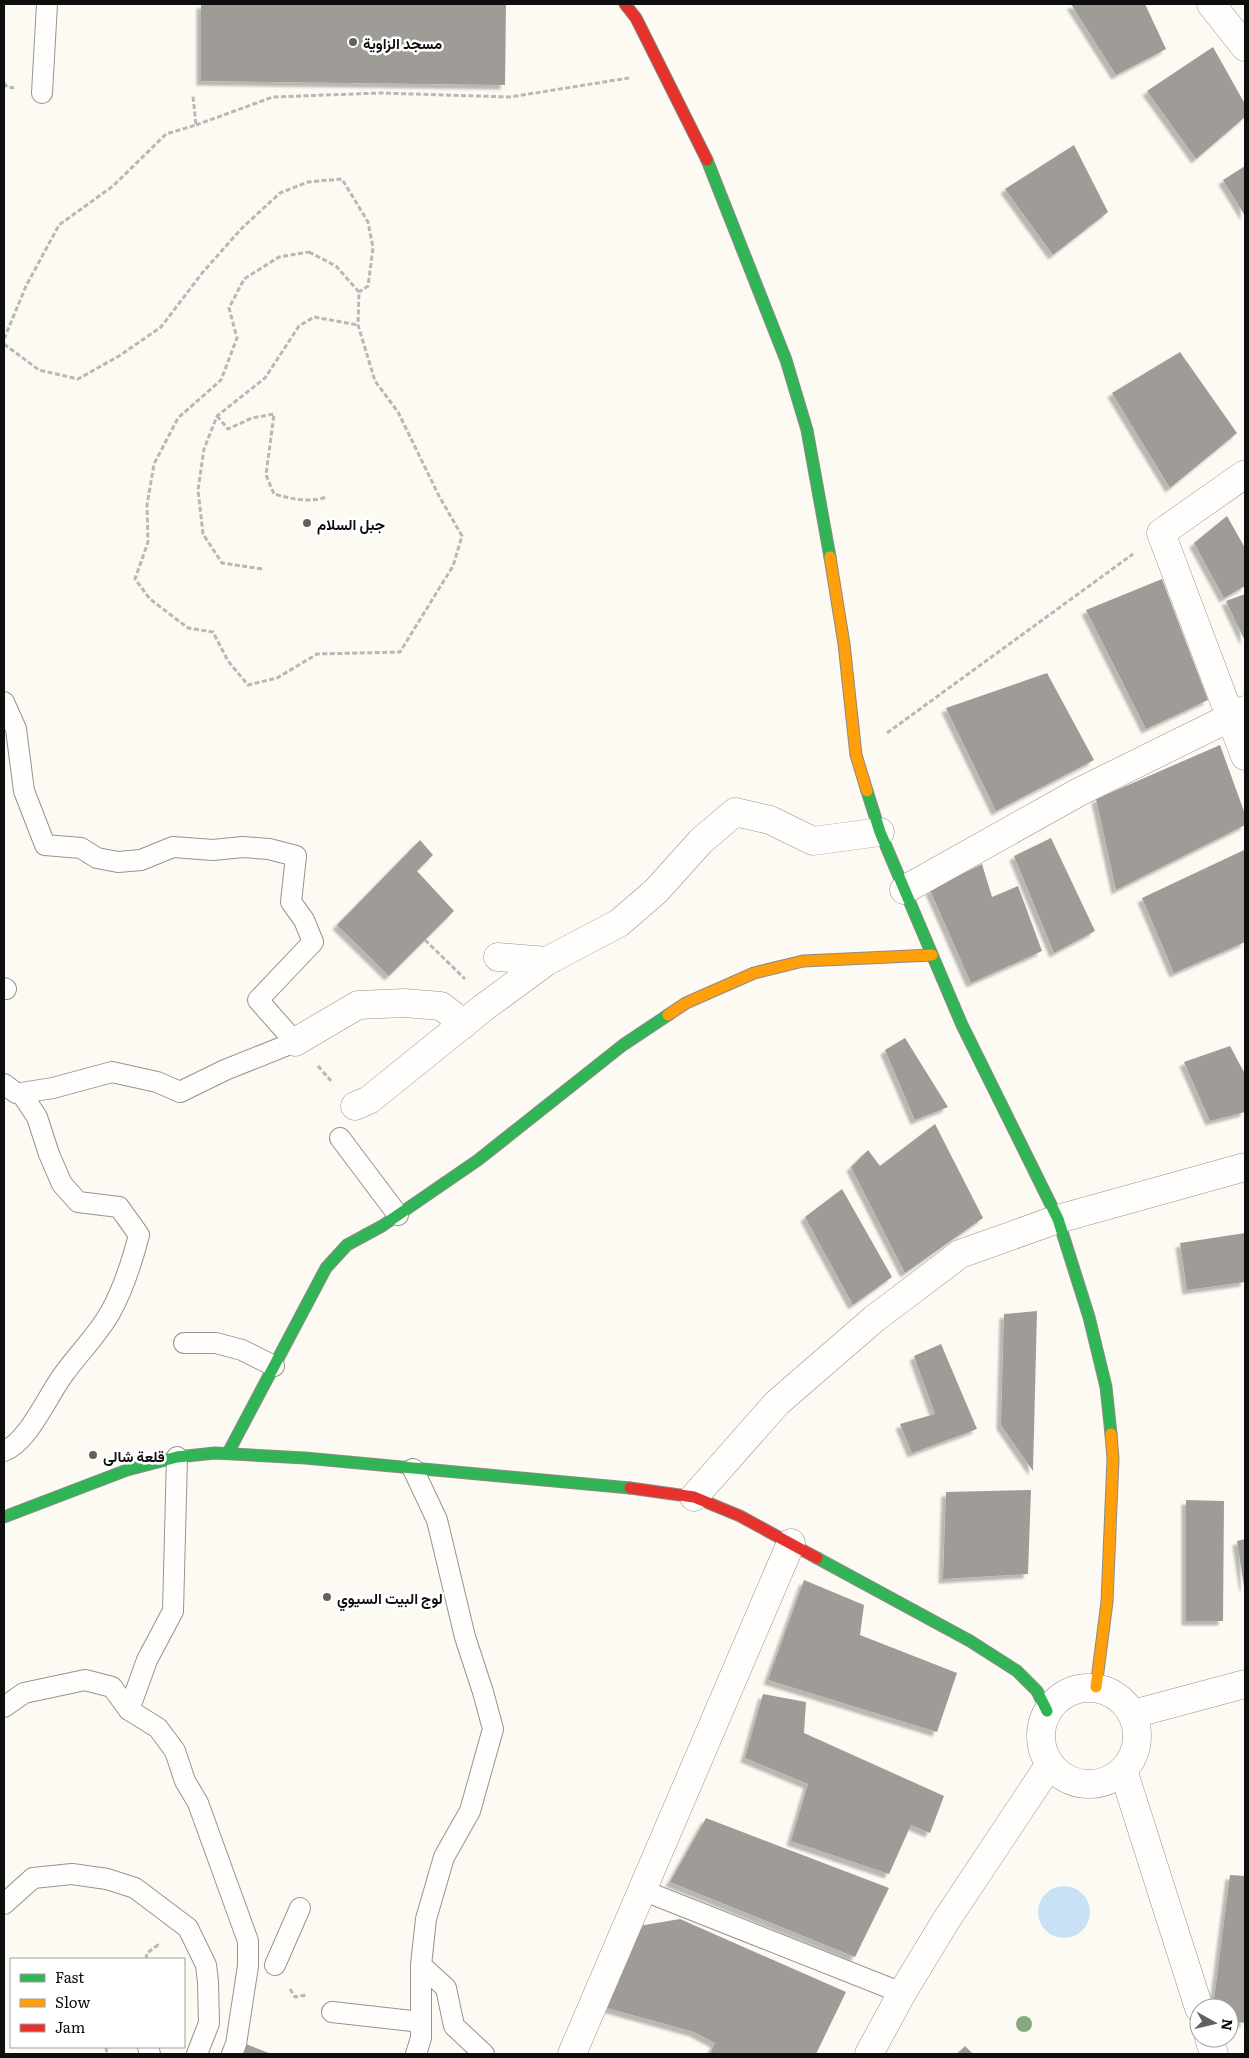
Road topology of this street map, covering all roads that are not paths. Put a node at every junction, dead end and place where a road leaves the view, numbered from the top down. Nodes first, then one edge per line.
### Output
1 (47, 4) edge
2 (626, 4) edge
3 (1220, 7) edge
4 (1245, 47) edge
5 (42, 93) dead end
6 (1245, 474) edge
7 (4, 702) edge
8 (1238, 713) edge
9 (1245, 756) edge
10 (880, 832) junction
11 (904, 890) junction
12 (932, 955) junction
13 (498, 957) dead end
14 (547, 961) junction
15 (464, 1024) junction
16 (295, 1042) junction
17 (12, 1089) edge
18 (355, 1106) road end
19 (340, 1138) dead end
20 (1245, 1167) edge
21 (398, 1216) junction
22 (1058, 1219) junction
23 (184, 1343) dead end
24 (274, 1366) junction
25 (4, 1451) edge
26 (228, 1453) junction
27 (177, 1457) junction
28 (413, 1469) junction
29 (694, 1497) junction
30 (4, 1517) edge
31 (791, 1543) junction
32 (1245, 1684) edge
33 (1096, 1687) junction
34 (4, 1707) edge
35 (129, 1710) junction
36 (1047, 1711) junction
37 (1133, 1714) junction
38 (1050, 1764) junction
39 (1123, 1770) junction
40 (642, 1890) junction
41 (4, 1904) edge
42 (300, 1908) dead end
43 (275, 1965) dead end
44 (420, 1965) junction
45 (902, 1993) junction
46 (1196, 1998) edge
47 (332, 2012) dead end
48 (421, 2022) junction
49 (198, 2054) edge
50 (232, 2054) edge
51 (416, 2054) edge
52 (484, 2054) edge
53 (572, 2054) edge
54 (869, 2054) edge

1 - 5 lane
2 - 10 street
3 - 4 street
6 - 8 street
7 - 16 lane
8 - 9 street
8 - 11 street
10 - 11 street
10 - 14 street
11 - 12 street
12 - 21 street
12 - 22 street
13 - 14 street
14 - 15 street
15 - 16 street
15 - 18 street
16 - 17 lane
17 - 25 lane
19 - 21 lane
20 - 22 street
21 - 24 street
22 - 29 street
22 - 33 street
23 - 24 lane
24 - 26 street
26 - 27 street
26 - 28 street
27 - 30 street
27 - 35 lane
28 - 29 street
28 - 44 lane
29 - 31 street
31 - 36 street
31 - 40 street
32 - 37 street
33 - 36 street
33 - 37 street
34 - 35 lane
35 - 50 lane
36 - 38 street
37 - 39 street
38 - 39 street
38 - 45 street
39 - 46 street
40 - 45 lane
40 - 53 street
41 - 49 lane
42 - 43 lane
44 - 48 lane
44 - 52 lane
45 - 54 street
47 - 48 lane
48 - 51 lane

